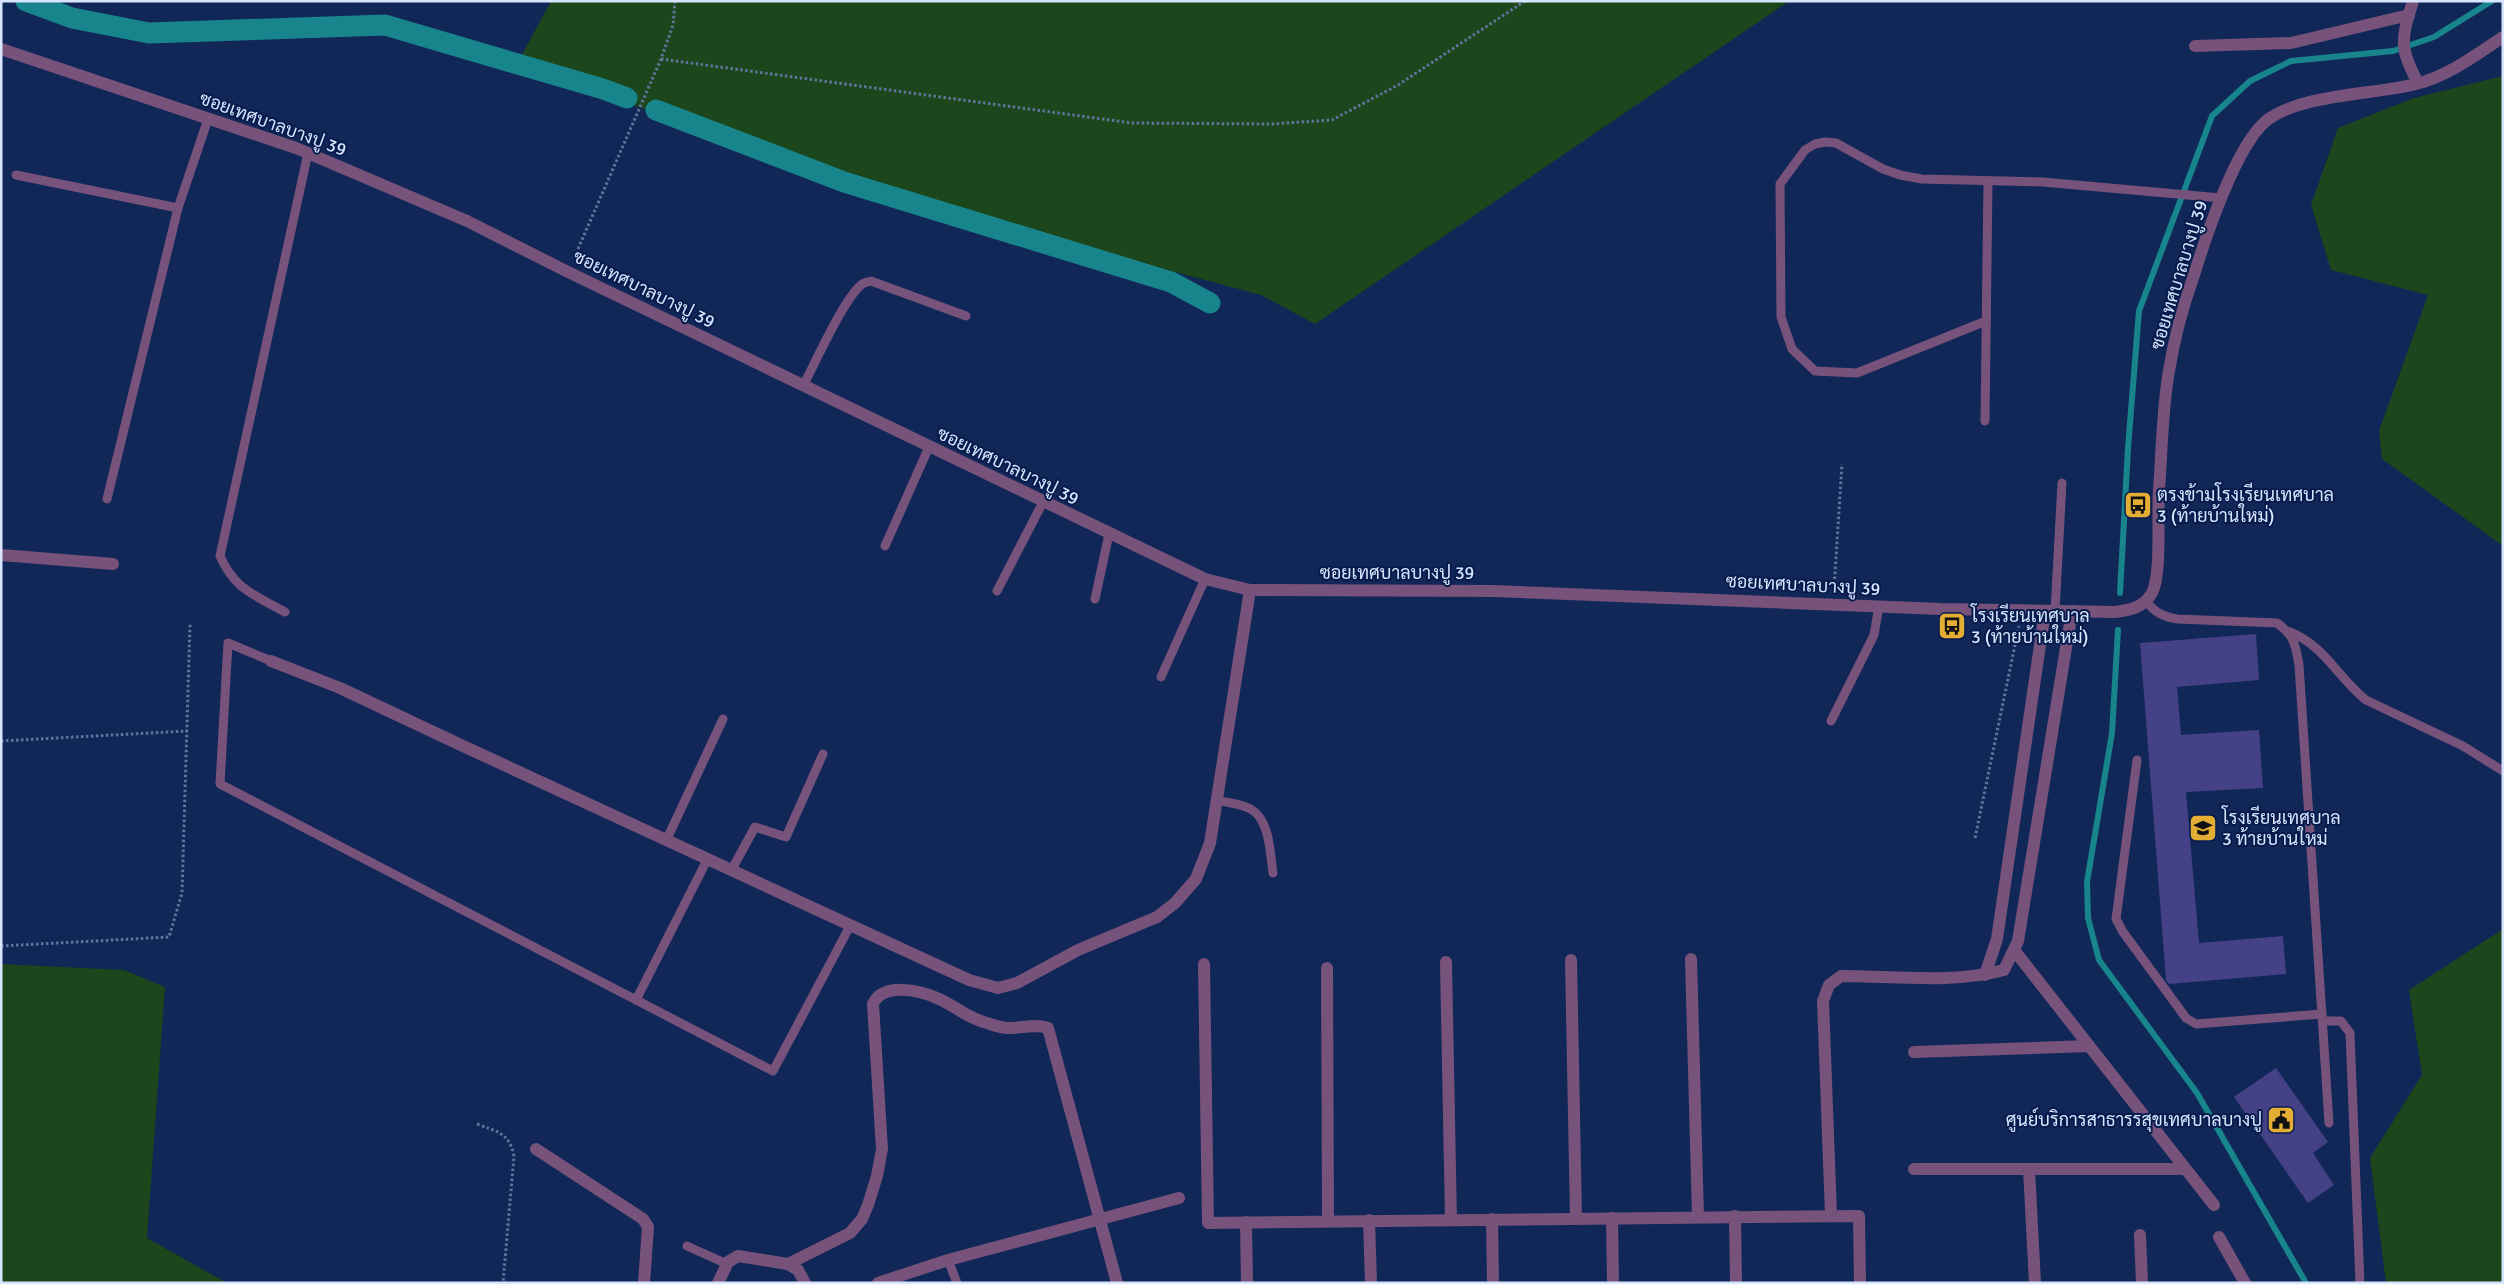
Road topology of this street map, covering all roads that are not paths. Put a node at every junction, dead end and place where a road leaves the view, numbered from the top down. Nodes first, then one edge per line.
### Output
1 (2414, 1) edge
2 (2409, 15) junction
3 (2503, 37) edge
4 (2195, 46) dead end
5 (1, 49) edge
6 (2418, 83) junction
7 (208, 119) junction
8 (308, 153) junction
9 (16, 175) dead end
10 (1988, 181) junction
11 (2221, 198) junction
12 (178, 208) junction
13 (966, 316) dead end
14 (1986, 321) junction
15 (803, 386) junction
16 (1985, 421) dead end
17 (929, 447) junction
18 (2062, 484) dead end
19 (107, 499) dead end
20 (1043, 502) junction
21 (1109, 534) junction
22 (885, 546) dead end
23 (1, 555) edge
24 (113, 564) dead end
25 (1205, 579) junction
26 (1250, 590) junction
27 (997, 591) dead end
28 (1096, 599) dead end
29 (2146, 600) junction
30 (1879, 606) junction
31 (2050, 611) junction
32 (2072, 611) junction
33 (285, 612) dead end
34 (2290, 632) junction
35 (271, 661) joint
36 (1161, 677) dead end
37 (723, 719) dead end
38 (1831, 721) dead end
39 (824, 754) dead end
40 (2137, 760) dead end
41 (2503, 772) edge
42 (1217, 800) junction
43 (666, 841) junction
44 (707, 860) junction
45 (731, 871) junction
46 (1273, 873) dead end
47 (850, 926) junction
48 (2014, 950) junction
49 (1691, 959) dead end
50 (1571, 960) dead end
51 (1446, 962) dead end
52 (1204, 964) dead end
53 (1327, 968) dead end
54 (1985, 975) junction
55 (636, 1000) junction
56 (2322, 1018) junction
57 (2089, 1046) junction
58 (1914, 1052) dead end
59 (2329, 1123) dead end
60 (536, 1149) dead end
61 (1914, 1169) dead end
62 (2029, 1169) junction
63 (2185, 1169) junction
64 (1178, 1198) dead end
65 (2214, 1206) dead end
66 (1735, 1216) junction
67 (1831, 1216) junction
68 (1698, 1217) junction
69 (1576, 1218) junction
70 (1612, 1218) junction
71 (1492, 1219) junction
72 (1101, 1220) junction
73 (1370, 1220) junction
74 (1451, 1220) junction
75 (1328, 1221) junction
76 (1246, 1222) junction
77 (2140, 1235) dead end
78 (2219, 1237) dead end
79 (687, 1246) dead end
80 (948, 1260) junction
81 (727, 1264) junction
82 (788, 1264) junction
83 (644, 1283) edge
84 (718, 1283) edge
85 (805, 1283) edge
86 (878, 1283) edge
87 (957, 1283) edge
88 (1117, 1283) edge
89 (1247, 1283) edge
90 (1371, 1283) edge
91 (1493, 1283) edge
92 (1613, 1283) edge
93 (1736, 1283) edge
94 (1860, 1283) edge
95 (2036, 1283) edge
96 (2142, 1283) edge
97 (2245, 1283) edge
98 (2360, 1283) edge

1 - 2 street
2 - 4 street
2 - 6 street
3 - 6 street, ซอยเทศบาลบางปู 39
5 - 7 street, ซอยเทศบาลบางปู 39
6 - 11 street, ซอยเทศบาลบางปู 39
7 - 8 street, ซอยเทศบาลบางปู 39
7 - 12 lane
8 - 15 street, ซอยเทศบาลบางปู 39
8 - 33 lane
9 - 12 lane
10 - 11 lane
10 - 14 lane
10 - 14 lane
11 - 29 street, ซอยเทศบาลบางปู 39
12 - 19 lane
13 - 15 lane
14 - 16 lane
15 - 17 street, ซอยเทศบาลบางปู 39
17 - 20 street, ซอยเทศบาลบางปู 39
17 - 22 lane
18 - 31 lane
20 - 21 street, ซอยเทศบาลบางปู 39
20 - 27 lane
21 - 25 street, ซอยเทศบาลบางปู 39
21 - 28 lane
23 - 24 street
25 - 26 street, ซอยเทศบาลบางปู 39
25 - 36 lane
26 - 30 street, ซอยเทศบาลบางปู 39
26 - 42 street
29 - 32 street, ซอยเทศบาลบางปู 39
29 - 34 lane
30 - 31 street, ซอยเทศบาลบางปู 39
30 - 38 lane
31 - 32 street, ซอยเทศบาลบางปู 39
31 - 54 street
32 - 48 street
34 - 41 lane
34 - 56 lane
35 - 43 street
35 - 55 lane
37 - 43 lane
39 - 45 lane
40 - 56 lane
42 - 46 lane
42 - 47 street
43 - 44 street
44 - 45 street
44 - 55 lane
45 - 47 street
47 - 55 lane
48 - 54 street
48 - 57 street
49 - 68 street
50 - 69 street
51 - 74 street
52 - 76 street
53 - 75 street
54 - 67 street
56 - 59 lane
56 - 98 lane
57 - 58 street
57 - 63 street
60 - 83 street
61 - 62 street
62 - 63 street
62 - 95 street
63 - 65 street
64 - 72 street
66 - 67 street
66 - 68 street
66 - 93 street
67 - 94 street
68 - 70 street
69 - 70 street
69 - 71 street
70 - 92 street
71 - 74 street
71 - 91 street
72 - 80 street
72 - 82 street
72 - 88 street
73 - 74 street
73 - 75 street
73 - 90 street
75 - 76 street
76 - 89 street
77 - 96 street
78 - 97 street
79 - 81 lane
80 - 86 street
80 - 87 lane
81 - 82 street
81 - 84 street
82 - 85 street

